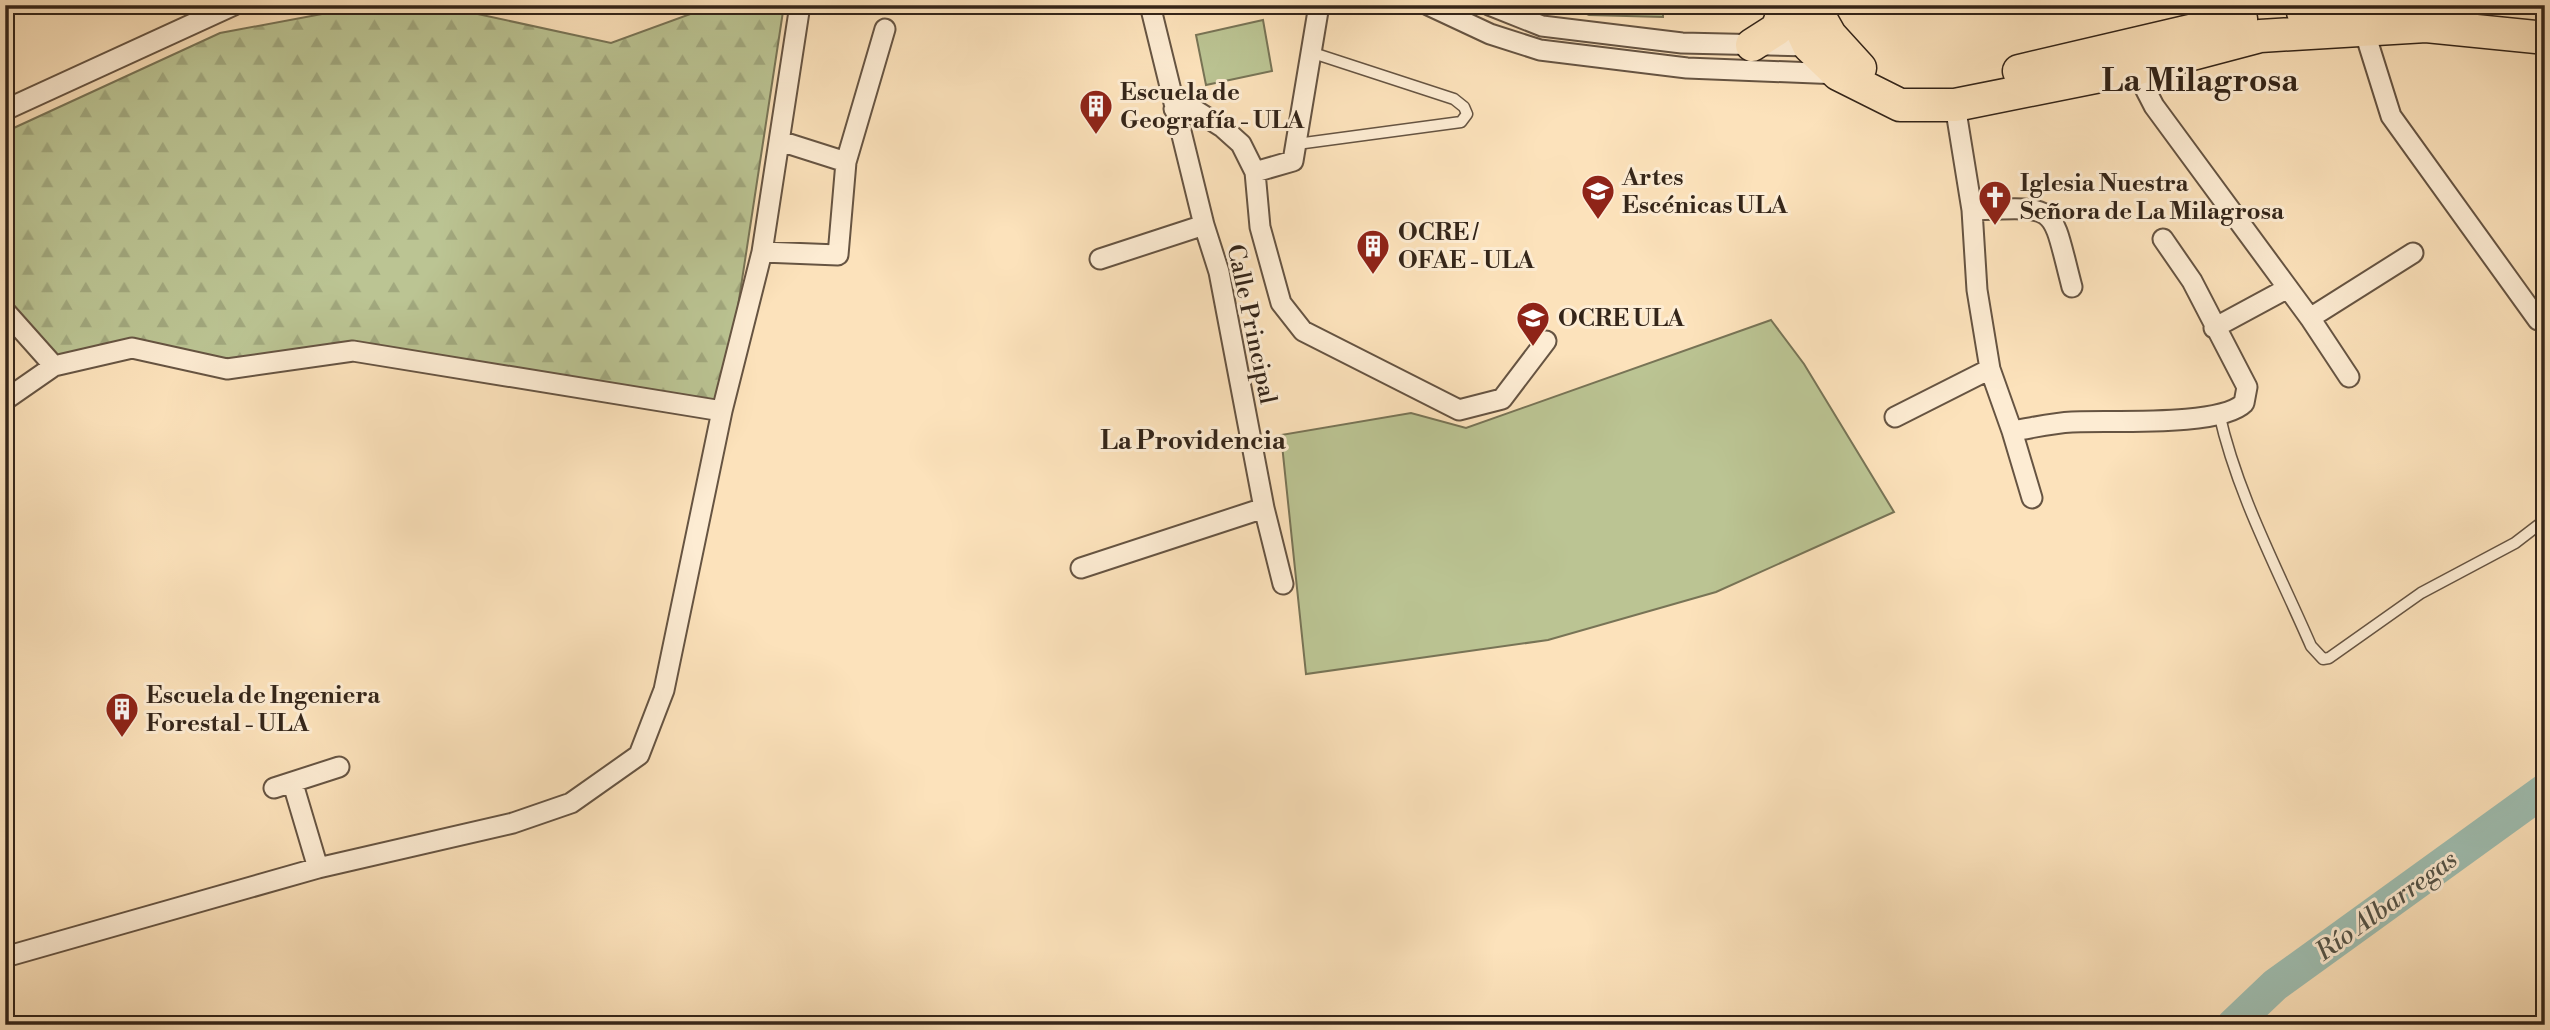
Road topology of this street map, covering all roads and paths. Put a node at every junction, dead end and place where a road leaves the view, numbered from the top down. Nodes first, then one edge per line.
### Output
1 (234, 5) edge
2 (800, 5) edge
3 (1150, 5) edge
4 (1319, 5) edge
5 (1428, 5) edge
6 (1489, 5) edge
7 (1788, 5) edge
8 (1813, 5) edge
9 (2389, 5) edge
10 (2405, 5) edge
11 (2545, 17) edge
12 (885, 29) dead end
13 (2364, 30) junction
14 (2545, 38) edge
15 (1819, 41) junction
16 (1752, 45) junction
17 (1310, 52) junction
18 (2135, 69) junction
19 (1849, 71) junction
20 (1955, 105) junction
21 (1174, 109) junction
22 (5, 110) edge
23 (780, 141) junction
24 (1297, 144) junction
25 (846, 162) junction
26 (1255, 172) junction
27 (1972, 210) junction
28 (1204, 225) junction
29 (2163, 239) dead end
30 (762, 252) junction
31 (2413, 253) dead end
32 (1100, 259) dead end
33 (2072, 287) dead end
34 (2288, 288) junction
35 (5, 311) edge
36 (2309, 318) junction
37 (2538, 320) dead end
38 (2214, 328) junction
39 (1546, 341) dead end
40 (54, 366) junction
41 (1990, 369) junction
42 (2348, 377) dead end
43 (5, 400) edge
44 (722, 411) junction
45 (2218, 413) junction
46 (1895, 417) dead end
47 (2012, 431) junction
48 (2032, 498) dead end
49 (1264, 508) junction
50 (2545, 520) edge
51 (1081, 568) dead end
52 (1283, 584) dead end
53 (339, 767) dead end
54 (318, 868) junction
55 (5, 957) edge

1 - 22 street
2 - 23 street
3 - 21 street, Calle Principal
4 - 17 street
5 - 19 street
6 - 16 street
7 - 15 highway
7 - 16 highway
8 - 15 highway
9 - 19 highway
10 - 11 highway
12 - 25 street
13 - 14 highway
13 - 18 highway
13 - 37 street
15 - 16 street
15 - 19 highway
17 - 24 street
17 - 24 lane
18 - 20 highway
18 - 34 street
19 - 20 highway
20 - 27 street
21 - 26 street
21 - 28 street, Calle Principal
23 - 25 street
23 - 30 street
24 - 26 street
25 - 30 street
26 - 39 street
27 - 33 street
27 - 41 street
28 - 32 street
28 - 49 street, Calle Principal
29 - 38 street
30 - 44 street
31 - 36 street
34 - 36 street
34 - 38 street
35 - 40 street
36 - 42 street
38 - 45 street
40 - 43 street
40 - 44 street
41 - 46 street
41 - 47 street
44 - 54 street
45 - 47 street
45 - 50 lane
47 - 48 street
49 - 51 street
49 - 52 street, Calle Principal
53 - 54 street
54 - 55 street

